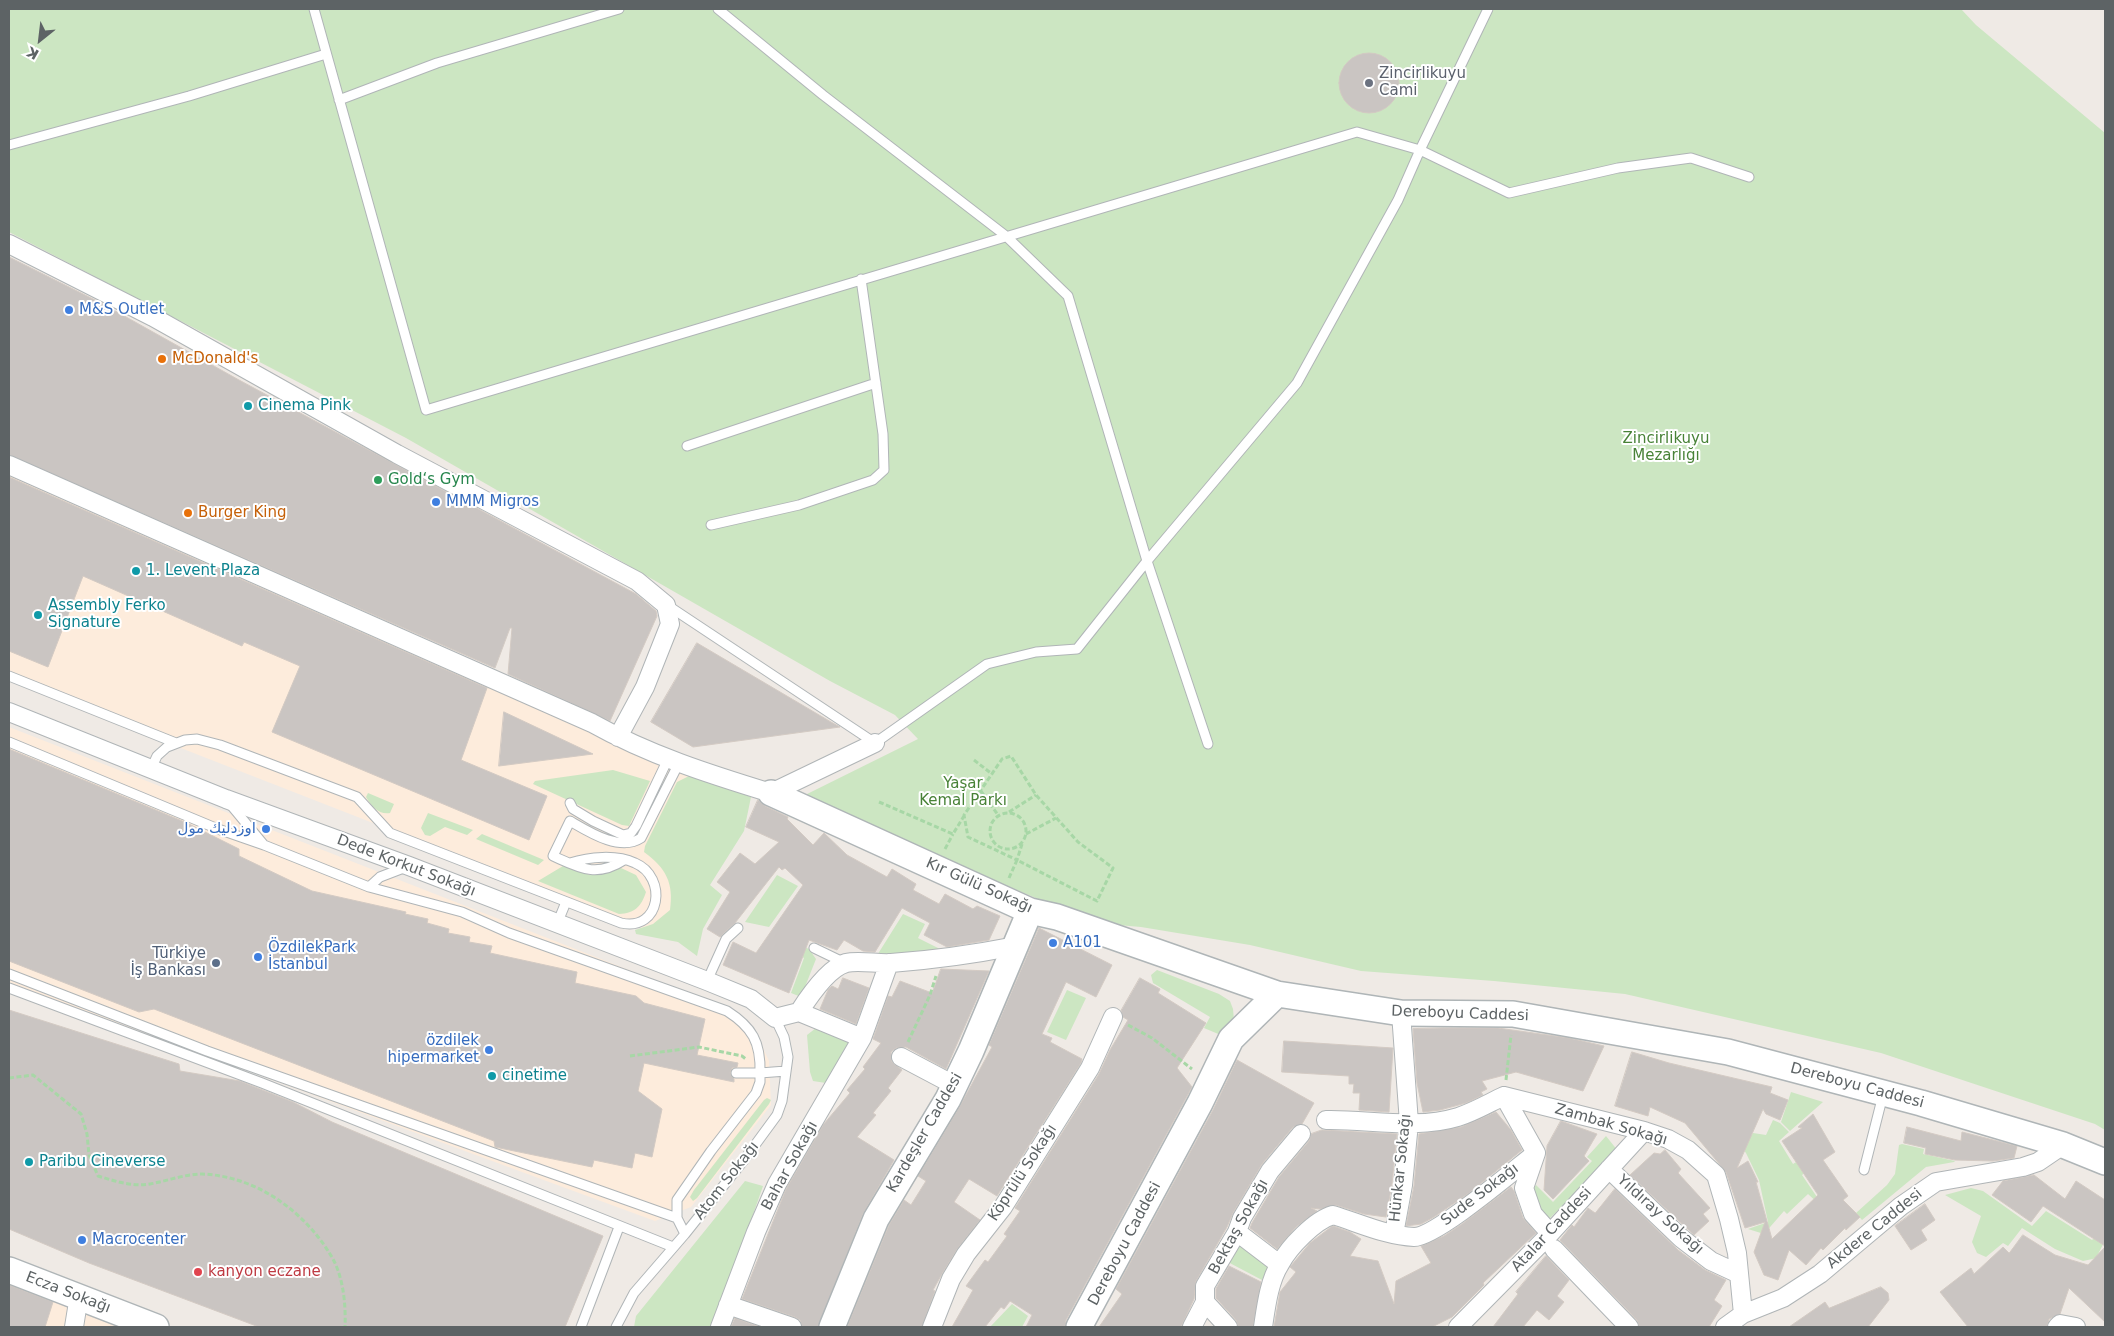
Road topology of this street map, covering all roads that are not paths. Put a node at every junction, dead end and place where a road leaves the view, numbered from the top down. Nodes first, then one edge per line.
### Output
1 (314, 9) edge
2 (619, 9) edge
3 (718, 9) edge
4 (1488, 9) edge
5 (326, 54) junction
6 (339, 100) junction
7 (9, 145) edge
8 (1420, 150) junction
9 (1749, 178) dead end
10 (1006, 236) junction
11 (9, 244) edge
12 (861, 279) junction
13 (876, 383) junction
14 (687, 446) dead end
15 (9, 465) edge
16 (711, 524) dead end
17 (1147, 561) junction
18 (666, 605) junction
19 (9, 676) edge
20 (9, 712) edge
21 (618, 737) junction
22 (9, 742) edge
23 (875, 743) junction
24 (176, 744) junction
25 (1208, 744) dead end
26 (674, 761) junction
27 (151, 769) junction
28 (771, 793) junction
29 (226, 799) junction
30 (570, 803) dead end
31 (214, 837) dead end
32 (264, 845) junction
33 (409, 866) junction
34 (368, 887) junction
35 (566, 902) junction
36 (1030, 911) junction
37 (557, 924) junction
38 (738, 928) dead end
39 (1016, 946) junction
40 (814, 948) dead end
41 (845, 963) junction
42 (889, 964) junction
43 (9, 974) edge
44 (707, 981) junction
45 (9, 988) edge
46 (1278, 994) junction
47 (799, 1012) junction
48 (1401, 1013) junction
49 (1113, 1017) road end
50 (775, 1018) junction
51 (862, 1038) junction
52 (905, 1050) road end
53 (786, 1071) junction
54 (736, 1073) dead end
55 (760, 1073) junction
56 (954, 1085) junction
57 (1883, 1093) junction
58 (1504, 1096) junction
59 (1326, 1120) dead end
60 (1409, 1123) junction
61 (1644, 1131) junction
62 (1302, 1134) dead end
63 (2063, 1145) junction
64 (1536, 1153) junction
65 (2105, 1162) edge
66 (1608, 1169) junction
67 (1864, 1170) dead end
68 (677, 1218) junction
69 (618, 1227) junction
70 (1237, 1232) junction
71 (685, 1234) junction
72 (1394, 1234) junction
73 (1552, 1241) junction
74 (673, 1247) junction
75 (1279, 1264) junction
76 (9, 1270) edge
77 (1739, 1274) junction
78 (79, 1296) junction
79 (1206, 1302) junction
80 (728, 1305) junction
81 (1742, 1314) junction
82 (74, 1327) edge
83 (156, 1327) edge
84 (581, 1327) edge
85 (616, 1327) edge
86 (720, 1327) edge
87 (792, 1327) edge
88 (832, 1327) edge
89 (932, 1327) edge
90 (1080, 1327) edge
91 (1192, 1327) edge
92 (1228, 1327) edge
93 (1263, 1327) edge
94 (1458, 1327) edge
95 (1629, 1327) edge
96 (1724, 1327) edge
97 (2057, 1327) edge
98 (2076, 1327) edge

1 - 5 lane
2 - 6 lane
3 - 10 lane
4 - 8 lane
5 - 6 lane
5 - 7 lane
6 - 12 lane
8 - 9 lane
8 - 10 lane
8 - 17 lane
10 - 12 lane
10 - 17 lane
11 - 18 street
12 - 13 lane
13 - 14 lane
13 - 16 lane
15 - 21 street
17 - 23 lane
17 - 25 lane
18 - 21 street
18 - 23 lane
19 - 24 lane
20 - 27 street, Dede Korkut Sokağı
21 - 26 street
22 - 32 lane
23 - 28 street
24 - 27 lane
24 - 35 lane
26 - 28 street
26 - 30 lane
26 - 35 lane
27 - 29 street, Dede Korkut Sokağı
28 - 36 main road, Kır Gülü Sokağı
29 - 32 lane
29 - 33 street, Dede Korkut Sokağı
31 - 32 lane
32 - 34 lane
33 - 34 lane
33 - 37 street, Dede Korkut Sokağı
34 - 55 lane
35 - 37 lane
36 - 39 main road, Kardeşler Caddesi
36 - 46 main road, Kır Gülü Sokağı
37 - 44 street, Dede Korkut Sokağı
38 - 44 lane
39 - 42 street
39 - 56 main road, Kardeşler Caddesi
40 - 41 lane
41 - 42 street
41 - 47 street
42 - 51 street, Bahar Sokağı
43 - 68 lane
44 - 50 street, Dede Korkut Sokağı
45 - 69 lane
46 - 48 main road, Dereboyu Caddesi
46 - 90 main road, Dereboyu Caddesi
47 - 50 street
47 - 51 street
48 - 57 main road, Dereboyu Caddesi
48 - 60 street, Hünkar Sokağı
49 - 89 street, Köprülü Sokağı
50 - 53 lane, Atom Sokağı
51 - 80 street, Bahar Sokağı
52 - 56 street
53 - 55 lane
53 - 71 lane, Atom Sokağı
54 - 55 lane
55 - 68 lane
56 - 88 main road, Kardeşler Caddesi
57 - 63 main road, Dereboyu Caddesi
57 - 67 lane
58 - 60 street
58 - 61 street, Zambak Sokağı
58 - 64 street
59 - 60 street
60 - 72 street, Hünkar Sokağı
61 - 66 street, Atalar Caddesi
61 - 77 street, Zambak Sokağı
62 - 70 street, Bektaş Sokağı
63 - 65 main road, Dereboyu Caddesi
63 - 81 street, Akdere Caddesi
64 - 72 street, Sude Sokağı
64 - 73 street
66 - 73 street, Atalar Caddesi
66 - 77 street, Yıldıray Sokağı
68 - 71 lane
69 - 74 lane
69 - 84 lane
70 - 75 street
70 - 79 street, Bektaş Sokağı
71 - 74 lane, Atom Sokağı
72 - 75 street, Sude Sokağı
73 - 94 street, Atalar Caddesi
73 - 95 street
74 - 85 lane, Atom Sokağı
75 - 93 street
76 - 78 main road, Ecza Sokağı
77 - 81 street, Zambak Sokağı
78 - 82 street
78 - 83 main road, Ecza Sokağı
79 - 91 street, Bektaş Sokağı
79 - 92 street
80 - 86 street, Bahar Sokağı
80 - 87 street
81 - 96 street, Akdere Caddesi
97 - 98 street

